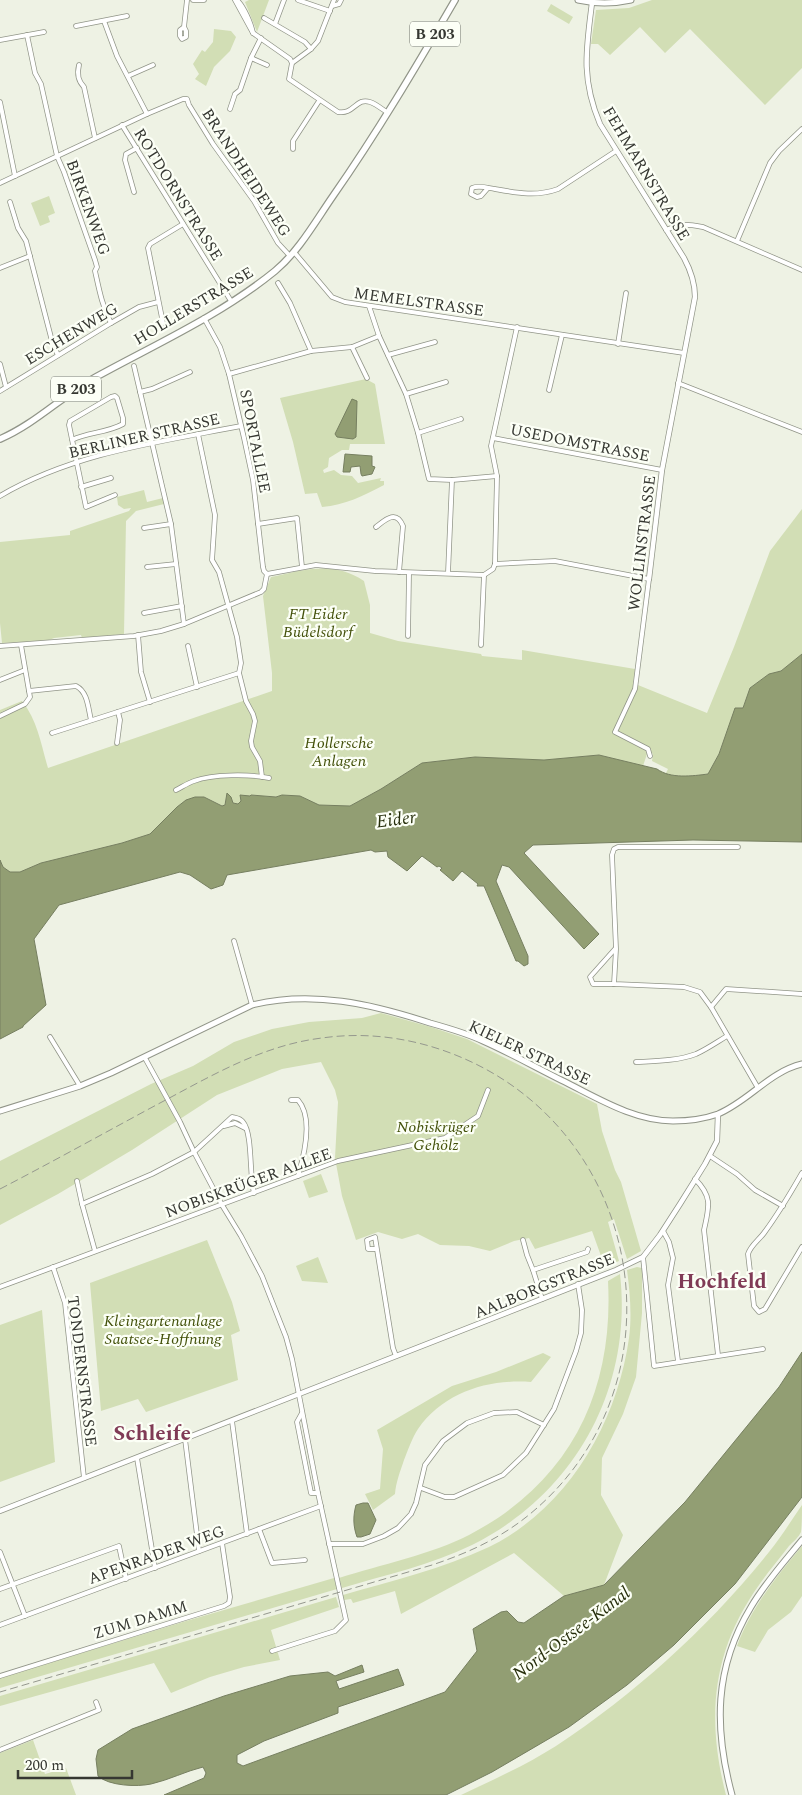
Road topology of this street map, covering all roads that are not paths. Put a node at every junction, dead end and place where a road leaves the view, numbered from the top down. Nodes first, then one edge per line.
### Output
1 (187, 0) edge
2 (193, 0) edge
3 (204, 0) edge
4 (236, 0) edge
5 (284, 0) edge
6 (298, 0) edge
7 (334, 0) edge
8 (341, 0) edge
9 (455, 0) edge
10 (578, 0) edge
11 (631, 0) edge
12 (592, 1) edge
13 (332, 6) junction
14 (330, 11) junction
15 (127, 16) dead end
16 (264, 18) dead end
17 (104, 21) junction
18 (276, 24) junction
19 (76, 26) dead end
20 (184, 28) dead end
21 (44, 32) dead end
22 (27, 35) junction
23 (261, 38) junction
24 (0, 40) edge
25 (311, 49) junction
26 (252, 58) junction
27 (292, 63) junction
28 (267, 64) dead end
29 (79, 65) dead end
30 (153, 65) dead end
31 (128, 76) junction
32 (319, 101) junction
33 (0, 102) edge
34 (230, 109) dead end
35 (388, 113) junction
36 (147, 114) junction
37 (122, 125) junction
38 (802, 129) edge
39 (95, 138) junction
40 (137, 148) junction
41 (293, 149) dead end
42 (616, 151) junction
43 (56, 156) junction
44 (14, 176) junction
45 (0, 183) edge
46 (488, 188) dead end
47 (134, 192) dead end
48 (10, 202) dead end
49 (183, 224) junction
50 (666, 230) junction
51 (737, 241) junction
52 (292, 254) junction
53 (30, 256) junction
54 (0, 268) edge
55 (802, 270) edge
56 (278, 283) dead end
57 (626, 293) dead end
58 (231, 301) junction
59 (158, 302) junction
60 (369, 306) junction
61 (204, 318) junction
62 (111, 323) junction
63 (163, 323) dead end
64 (517, 327) junction
65 (562, 335) junction
66 (379, 336) junction
67 (435, 342) dead end
68 (618, 344) junction
69 (352, 347) junction
70 (311, 351) junction
71 (684, 353) junction
72 (58, 355) junction
73 (388, 355) junction
74 (0, 364) edge
75 (134, 366) dead end
76 (190, 372) dead end
77 (229, 374) junction
78 (367, 378) dead end
79 (446, 382) dead end
80 (678, 383) junction
81 (6, 387) junction
82 (549, 390) dead end
83 (0, 391) edge
84 (140, 392) junction
85 (406, 394) junction
86 (461, 419) dead end
87 (241, 426) junction
88 (802, 432) edge
89 (418, 433) junction
90 (198, 434) junction
91 (0, 438) edge
92 (493, 438) junction
93 (72, 440) junction
94 (153, 444) junction
95 (77, 462) junction
96 (662, 470) junction
97 (497, 476) junction
98 (111, 478) dead end
99 (452, 480) junction
100 (82, 487) junction
101 (115, 495) dead end
102 (0, 496) edge
103 (171, 524) junction
104 (258, 524) junction
105 (144, 528) dead end
106 (376, 528) dead end
107 (176, 564) junction
108 (495, 564) junction
109 (147, 566) dead end
110 (302, 567) junction
111 (399, 572) junction
112 (409, 573) junction
113 (448, 573) junction
114 (267, 574) junction
115 (484, 575) junction
116 (649, 579) junction
117 (182, 606) junction
118 (229, 606) junction
119 (144, 613) dead end
120 (184, 624) junction
121 (138, 635) junction
122 (408, 636) dead end
123 (21, 645) junction
124 (481, 645) dead end
125 (0, 646) edge
126 (188, 646) dead end
127 (25, 670) junction
128 (239, 673) junction
129 (0, 680) edge
130 (197, 687) junction
131 (29, 691) junction
132 (150, 702) junction
133 (118, 712) junction
134 (0, 716) edge
135 (91, 720) junction
136 (52, 733) dead end
137 (117, 744) dead end
138 (650, 756) dead end
139 (262, 777) junction
140 (268, 778) dead end
141 (176, 790) dead end
142 (738, 847) dead end
143 (234, 941) dead end
144 (616, 949) junction
145 (614, 984) junction
146 (802, 994) edge
147 (252, 1004) junction
148 (711, 1007) junction
149 (727, 1036) junction
150 (50, 1037) dead end
151 (145, 1058) junction
152 (636, 1062) dead end
153 (802, 1064) edge
154 (80, 1086) junction
155 (758, 1088) junction
156 (488, 1090) dead end
157 (291, 1100) dead end
158 (0, 1111) edge
159 (718, 1114) junction
160 (194, 1152) junction
161 (710, 1156) junction
162 (802, 1173) edge
163 (298, 1176) junction
164 (696, 1179) junction
165 (77, 1181) dead end
166 (254, 1192) junction
167 (82, 1204) junction
168 (222, 1205) junction
169 (783, 1206) junction
170 (662, 1231) junction
171 (523, 1240) dead end
172 (802, 1247) edge
173 (376, 1249) dead end
174 (588, 1249) dead end
175 (95, 1251) junction
176 (643, 1257) junction
177 (53, 1267) junction
178 (533, 1270) junction
179 (578, 1284) junction
180 (0, 1287) edge
181 (542, 1299) junction
182 (763, 1349) dead end
183 (718, 1355) junction
184 (396, 1356) junction
185 (678, 1361) junction
186 (299, 1394) junction
187 (232, 1421) junction
188 (544, 1425) junction
189 (185, 1439) junction
190 (137, 1458) junction
191 (84, 1478) junction
192 (421, 1488) junction
193 (321, 1506) junction
194 (0, 1511) edge
195 (259, 1529) junction
196 (248, 1534) junction
197 (802, 1540) edge
198 (222, 1543) junction
199 (329, 1544) junction
200 (199, 1551) junction
201 (0, 1552) edge
202 (305, 1560) dead end
203 (155, 1568) junction
204 (126, 1579) junction
205 (12, 1585) junction
206 (0, 1589) edge
207 (25, 1616) junction
208 (0, 1625) edge
209 (272, 1651) dead end
210 (0, 1676) edge
211 (96, 1702) dead end
212 (0, 1750) edge
213 (732, 1795) edge

1 - 20 street
2 - 3 street
4 - 23 street
5 - 18 street
6 - 14 street
7 - 13 street
8 - 13 street
9 - 35 main road, HOLLERSTRASSE / B 203
10 - 12 main road
11 - 12 main road
12 - 42 street, FEHMARNSTRASSE
13 - 14 street
14 - 25 street
15 - 17 street
16 - 18 street
17 - 19 street
17 - 31 street
18 - 25 street
21 - 22 street
22 - 24 street
22 - 43 street, BIRKENWEG
23 - 26 street
23 - 27 street
25 - 27 street
26 - 28 street
26 - 34 street
27 - 32 street
29 - 39 street
30 - 31 street
31 - 36 street
32 - 35 street
32 - 41 street
33 - 44 street
35 - 52 main road, HOLLERSTRASSE / B 203
36 - 37 street
36 - 52 street, BRANDHEIDEWEG
37 - 39 street
37 - 40 street, ROTDORNSTRASSE
38 - 51 street
39 - 43 street
40 - 47 street
40 - 49 street, ROTDORNSTRASSE
42 - 46 street
42 - 50 street, FEHMARNSTRASSE
43 - 44 street
43 - 62 street, BIRKENWEG
44 - 45 street
48 - 53 street
49 - 58 street, ROTDORNSTRASSE
49 - 59 street
50 - 51 street
50 - 71 street, FEHMARNSTRASSE
51 - 55 street
52 - 58 main road, HOLLERSTRASSE / B 203
52 - 60 street, MEMELSTRASSE
53 - 54 street
53 - 72 street
56 - 70 street
57 - 68 street
58 - 61 main road, HOLLERSTRASSE / B 203
59 - 62 street, ESCHENWEG
59 - 63 street
60 - 64 street, MEMELSTRASSE
60 - 66 street
61 - 77 street, SPORTALLEE
61 - 91 main road, HOLLERSTRASSE / B 203
62 - 72 street, ESCHENWEG
64 - 65 street, MEMELSTRASSE
64 - 92 street
65 - 68 street, MEMELSTRASSE
65 - 82 street
66 - 69 street
66 - 73 street
67 - 73 street
68 - 71 street, MEMELSTRASSE
69 - 70 street
69 - 78 street
70 - 77 street
71 - 80 street, WOLLINSTRASSE
72 - 81 street, ESCHENWEG
73 - 85 street
74 - 81 street
75 - 84 street
76 - 84 street
77 - 87 street, SPORTALLEE
79 - 85 street
80 - 88 street
80 - 96 street, WOLLINSTRASSE
81 - 83 street, ESCHENWEG
84 - 94 street
85 - 89 street
86 - 89 street
87 - 90 street, BERLINER STRASSE
87 - 104 street, SPORTALLEE
89 - 99 street
90 - 94 street, BERLINER STRASSE
90 - 118 street
92 - 96 street, USEDOMSTRASSE
92 - 97 street
93 - 93 street
93 - 95 street
94 - 95 street, BERLINER STRASSE
94 - 103 street
95 - 100 street
95 - 102 street, BERLINER STRASSE
96 - 116 street, WOLLINSTRASSE
97 - 99 street
97 - 108 street
98 - 100 street
99 - 113 street
100 - 101 street
103 - 105 street
103 - 107 street
104 - 110 street
104 - 114 street, SPORTALLEE
106 - 111 street
107 - 109 street
107 - 117 street
108 - 115 street
108 - 116 street
110 - 111 street
110 - 114 street
111 - 112 street
112 - 113 street
112 - 122 street
113 - 115 street
114 - 118 street
115 - 124 street
116 - 138 street, WOLLINSTRASSE
117 - 119 street
117 - 120 street
118 - 120 street
118 - 128 street
120 - 121 street
121 - 123 street
121 - 132 street
123 - 125 street
123 - 127 street
126 - 130 street
127 - 129 street
127 - 131 street
128 - 130 street
128 - 139 street
130 - 132 street
131 - 134 street
131 - 135 street
132 - 133 street
133 - 135 street
133 - 137 street
135 - 136 street
139 - 140 street
139 - 141 street
142 - 144 street
143 - 147 street
144 - 145 street
144 - 145 street
145 - 148 street
146 - 148 street
147 - 151 main road, KIELER STRASSE
147 - 159 main road, KIELER STRASSE
148 - 149 street
149 - 152 street
149 - 155 street
150 - 154 street
151 - 154 main road, KIELER STRASSE
151 - 160 street
153 - 155 main road, KIELER STRASSE
154 - 158 main road, KIELER STRASSE
155 - 159 main road, KIELER STRASSE
156 - 163 street, NOBISKRÜGER ALLEE
157 - 163 street
159 - 161 street, AALBORGSTRASSE
160 - 166 street
160 - 167 street
160 - 168 street
161 - 164 street, AALBORGSTRASSE
161 - 169 street
162 - 169 street
163 - 166 street, NOBISKRÜGER ALLEE
164 - 170 street, AALBORGSTRASSE
164 - 183 street
165 - 167 street
166 - 168 street, NOBISKRÜGER ALLEE
167 - 175 street
168 - 175 street, NOBISKRÜGER ALLEE
168 - 186 street
169 - 172 street
170 - 176 street, AALBORGSTRASSE
170 - 185 street
171 - 178 street
173 - 184 street
174 - 178 street
175 - 177 street, NOBISKRÜGER ALLEE
176 - 179 street, AALBORGSTRASSE
176 - 185 street
177 - 180 street, NOBISKRÜGER ALLEE
177 - 191 street, TONDERNSTRASSE
178 - 181 street
179 - 181 street, AALBORGSTRASSE
179 - 188 street
181 - 184 street, AALBORGSTRASSE
182 - 183 street
183 - 185 street
184 - 186 street, AALBORGSTRASSE
186 - 187 street, AALBORGSTRASSE
186 - 193 street
187 - 189 street, AALBORGSTRASSE
187 - 196 street
188 - 192 street
188 - 192 street
189 - 190 street, AALBORGSTRASSE
189 - 200 street
190 - 191 street, AALBORGSTRASSE
190 - 203 street
191 - 194 street, AALBORGSTRASSE
192 - 199 street
193 - 195 street, APENRADER WEG
193 - 199 street
195 - 196 street, APENRADER WEG
195 - 202 street
196 - 198 street, APENRADER WEG
197 - 213 main road
198 - 200 street, APENRADER WEG
198 - 210 street, ZUM DAMM
199 - 209 street
200 - 203 street, APENRADER WEG
201 - 205 street
203 - 204 street, APENRADER WEG
204 - 205 street
204 - 207 street, APENRADER WEG
205 - 206 street
205 - 207 street
207 - 208 street, APENRADER WEG
211 - 212 street

